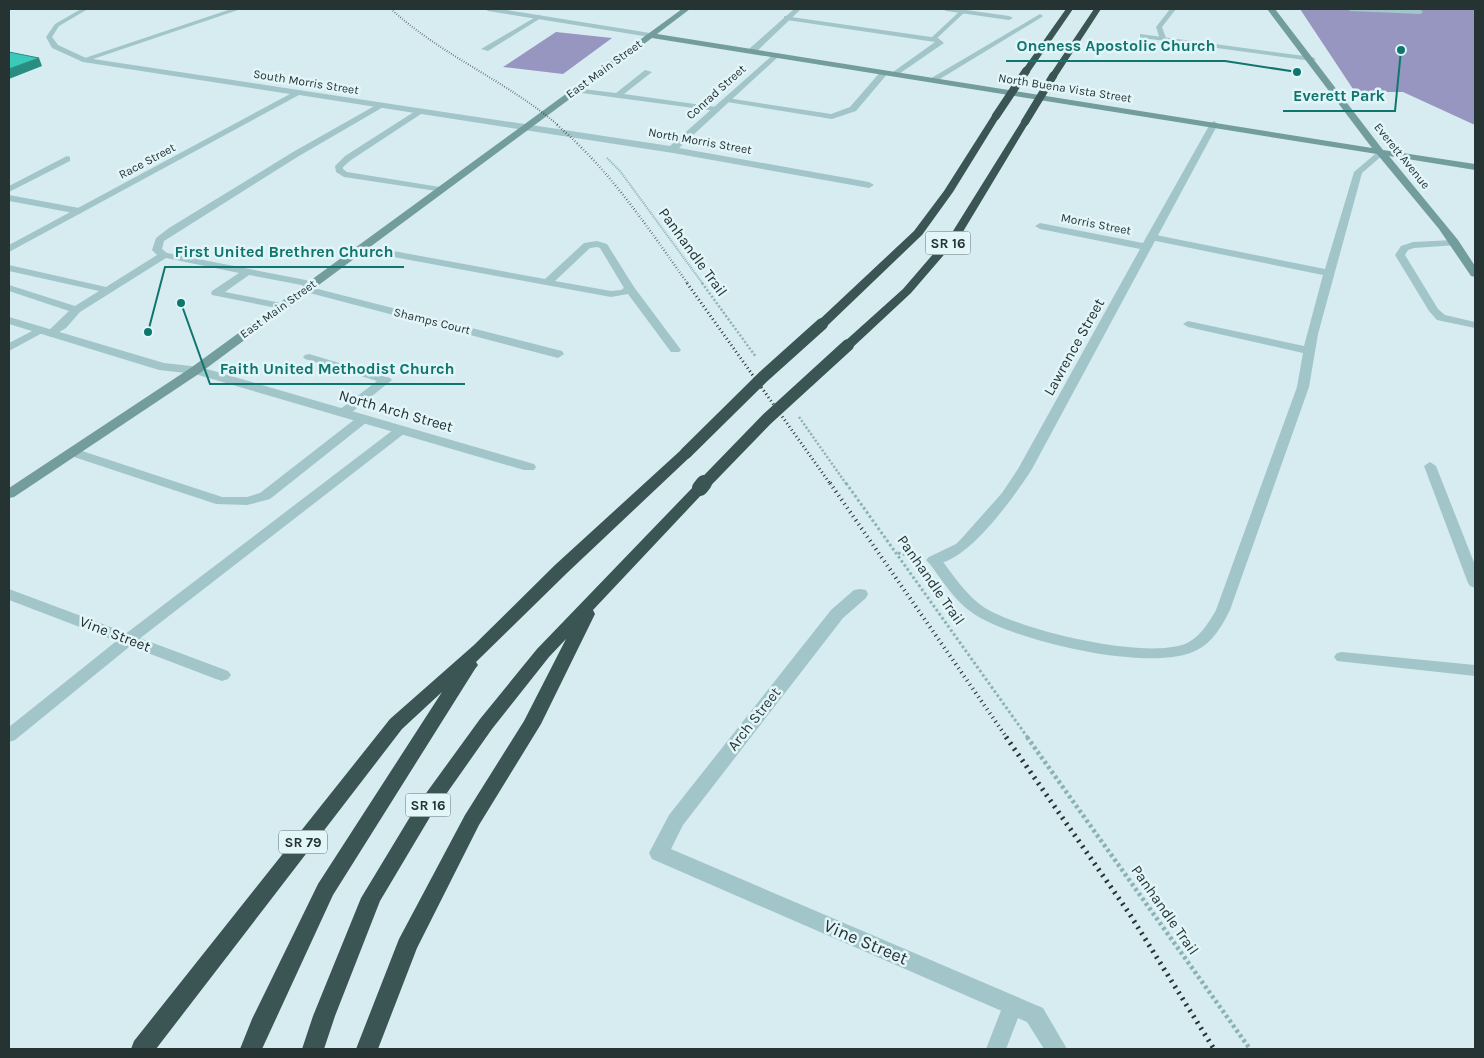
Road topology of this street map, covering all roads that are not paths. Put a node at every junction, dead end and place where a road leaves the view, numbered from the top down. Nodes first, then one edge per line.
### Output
1 (85, 9) edge
2 (237, 9) edge
3 (488, 9) edge
4 (686, 9) edge
5 (798, 9) edge
6 (946, 9) edge
7 (1069, 9) edge
8 (1097, 9) edge
9 (1173, 9) edge
10 (1271, 9) edge
11 (1350, 9) edge
12 (1416, 9) edge
13 (963, 11) junction
14 (1040, 16) dead end
15 (539, 17) junction
16 (787, 18) junction
17 (1009, 18) dead end
18 (650, 35) junction
19 (1143, 36) dead end
20 (1162, 38) junction
21 (933, 39) junction
22 (485, 50) dead end
23 (752, 51) junction
24 (775, 55) junction
25 (1312, 59) junction
26 (84, 60) junction
27 (648, 72) dead end
28 (885, 72) junction
29 (896, 74) junction
30 (932, 80) junction
31 (574, 90) junction
32 (297, 93) junction
33 (617, 96) junction
34 (727, 100) junction
35 (381, 106) junction
36 (716, 109) junction
37 (420, 112) junction
38 (1214, 124) junction
39 (526, 127) junction
40 (673, 148) junction
41 (1381, 152) junction
42 (67, 159) dead end
43 (1475, 167) edge
44 (869, 185) dead end
45 (9, 188) edge
46 (440, 190) junction
47 (9, 198) edge
48 (80, 211) junction
49 (1040, 226) dead end
50 (1148, 242) junction
51 (1454, 243) junction
52 (361, 248) junction
53 (9, 249) edge
54 (164, 255) junction
55 (9, 268) edge
56 (248, 271) junction
57 (1328, 273) junction
58 (1475, 274) edge
59 (547, 282) junction
60 (309, 286) junction
61 (9, 288) edge
62 (629, 288) junction
63 (107, 290) junction
64 (282, 306) junction
65 (76, 310) junction
66 (9, 320) edge
67 (1188, 324) dead end
68 (1475, 325) edge
69 (45, 332) junction
70 (9, 348) edge
71 (675, 350) dead end
72 (1310, 351) junction
73 (558, 354) dead end
74 (309, 357) dead end
75 (196, 370) junction
76 (343, 413) junction
77 (363, 419) junction
78 (401, 430) junction
79 (72, 452) junction
80 (1430, 466) dead end
81 (529, 467) dead end
82 (9, 494) edge
83 (934, 560) joint
84 (1471, 562) edge
85 (1475, 583) edge
86 (9, 594) edge
87 (860, 594) dead end
88 (597, 595) junction
89 (129, 640) junction
90 (480, 650) junction
91 (1342, 657) dead end
92 (1475, 671) edge
93 (222, 674) dead end
94 (9, 736) edge
95 (659, 852) joint
96 (1013, 1005) junction
97 (142, 1049) edge
98 (251, 1049) edge
99 (313, 1049) edge
100 (367, 1049) edge
101 (996, 1049) edge
102 (1056, 1049) edge

1 - 26 lane
2 - 26 street
3 - 15 street
4 - 18 street, East Main Street
5 - 16 lane
6 - 13 street
7 - 90 highway, SR 16, bridge
8 - 88 highway, SR 16, bridge
9 - 20 lane
10 - 25 street, Everett Avenue
11 - 12 lane
13 - 17 street
13 - 21 lane
14 - 30 lane
15 - 18 street
15 - 22 lane
16 - 21 street
16 - 23 lane
18 - 23 street, North Buena Vista Street
18 - 31 street, East Main Street
19 - 20 street
20 - 25 street
21 - 29 street
23 - 24 street, North Buena Vista Street
24 - 28 street, North Buena Vista Street
24 - 34 street, Conrad Street
25 - 41 street, Everett Avenue
26 - 32 street, South Morris Street
27 - 33 lane
28 - 29 street, North Buena Vista Street
28 - 34 lane
29 - 30 street, North Buena Vista Street
30 - 38 street, North Buena Vista Street
31 - 33 lane
31 - 39 street, East Main Street
32 - 35 street, South Morris Street
32 - 48 street, Race Street
33 - 36 lane
34 - 36 street, Conrad Street
35 - 37 street, South Morris Street
35 - 54 lane
36 - 40 street, Conrad Street
37 - 39 street, South Morris Street
37 - 46 lane
38 - 41 street, North Buena Vista Street
38 - 50 street, Lawrence Street
39 - 40 street, North Morris Street
39 - 46 street, East Main Street
40 - 44 street, North Morris Street
41 - 43 street, North Buena Vista Street
41 - 51 street, Everett Avenue
41 - 57 lane
42 - 45 lane
46 - 52 street, East Main Street
47 - 48 lane
48 - 53 street, Race Street
49 - 50 street, Morris Street
50 - 57 lane
50 - 83 street, Lawrence Street
51 - 58 street, Everett Avenue
51 - 68 lane
52 - 59 lane
52 - 60 street, East Main Street
54 - 56 lane
54 - 63 lane
55 - 63 lane
56 - 60 lane
56 - 64 lane
57 - 72 lane
59 - 62 lane
59 - 62 lane
60 - 64 street, East Main Street
60 - 73 street, Shamps Court
61 - 65 lane
62 - 71 lane
63 - 65 lane
64 - 75 street, East Main Street
65 - 69 lane
66 - 69 street, North Arch Street
67 - 72 lane
69 - 70 lane
69 - 75 street, North Arch Street
72 - 83 lane
74 - 76 lane
75 - 76 street, North Arch Street
75 - 79 street, East Main Street
76 - 77 street, North Arch Street
77 - 78 street, North Arch Street
77 - 79 lane
78 - 81 street, North Arch Street
78 - 89 lane
79 - 82 street, East Main Street
80 - 84 lane
84 - 85 lane
86 - 89 street, Vine Street
87 - 95 street, Arch Street
88 - 99 highway, SR 16
88 - 100 highway
89 - 93 street, Vine Street
89 - 94 lane
90 - 97 highway, SR 79
90 - 98 highway, SR 16
91 - 92 lane
95 - 96 street, Vine Street
96 - 101 lane
96 - 102 street, Vine Street

